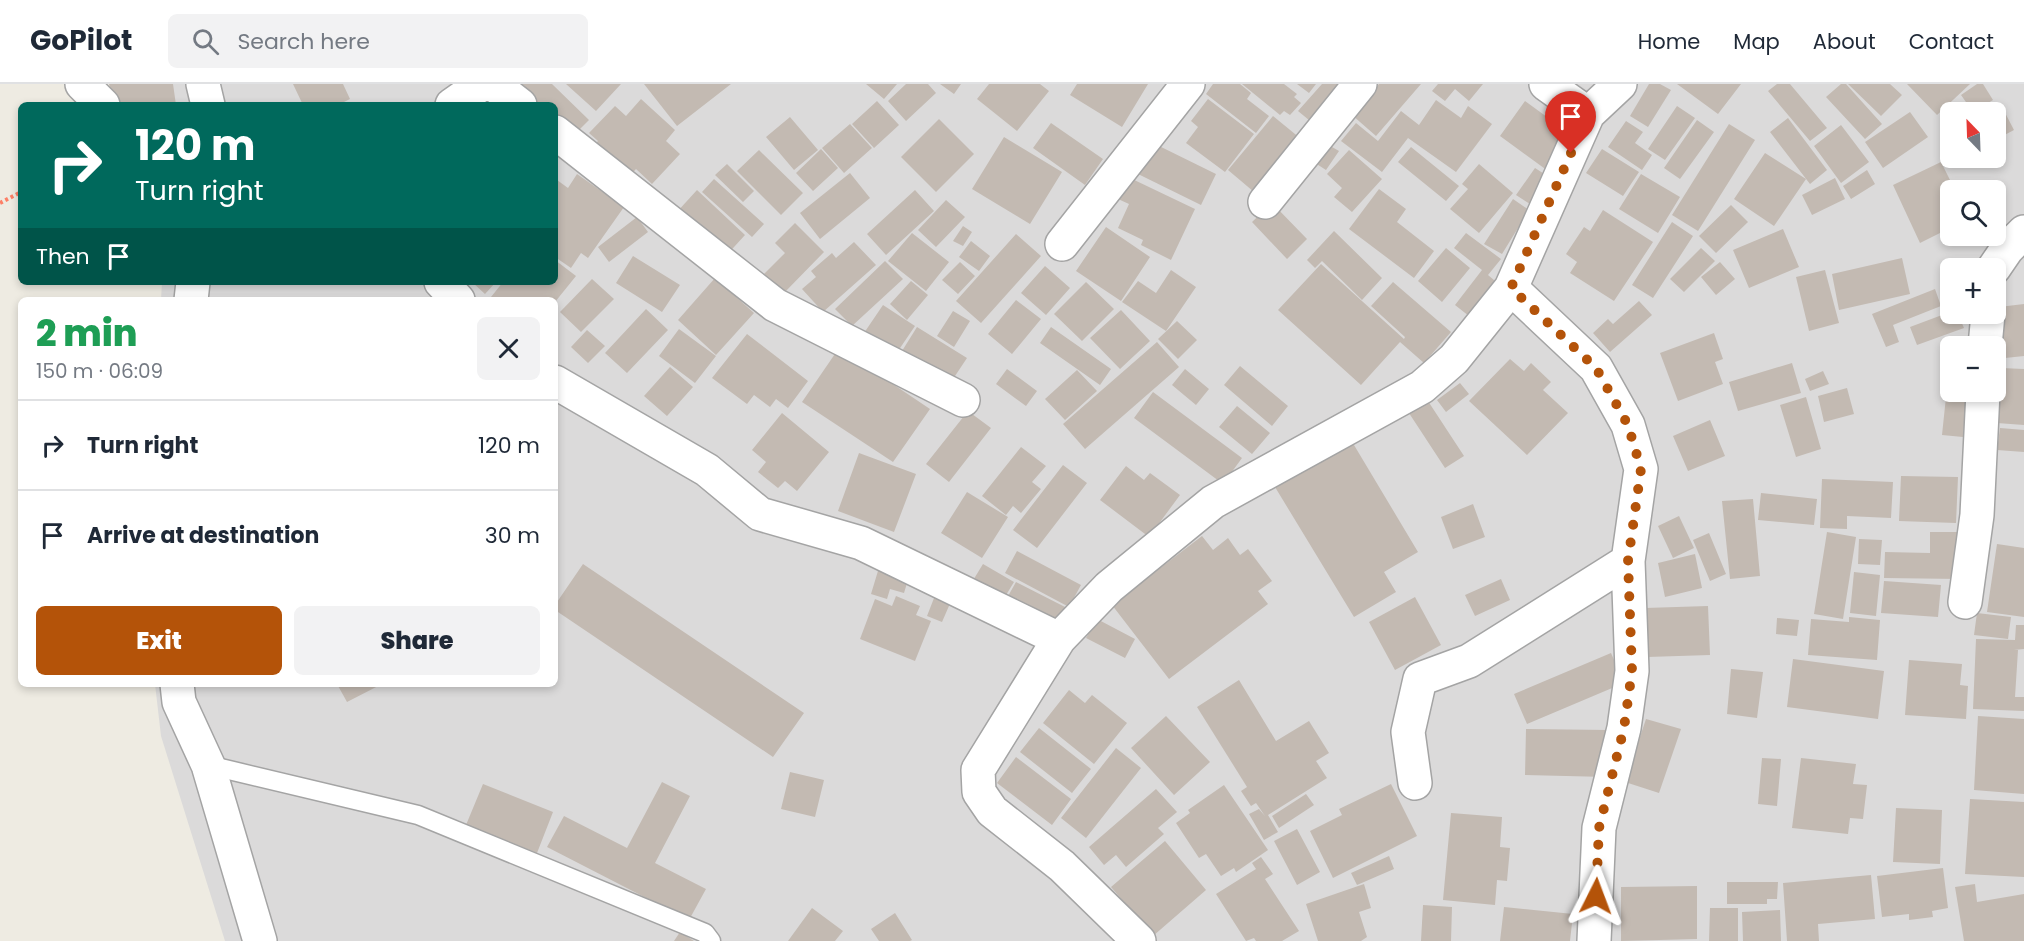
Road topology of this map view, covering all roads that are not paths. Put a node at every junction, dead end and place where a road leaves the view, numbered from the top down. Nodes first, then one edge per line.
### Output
1 (82, 84) edge
2 (203, 84) edge
3 (482, 84) edge
4 (493, 84) edge
5 (1188, 84) edge
6 (1360, 84) edge
7 (1546, 84) edge
8 (1620, 84) edge
9 (100, 102) edge
10 (207, 102) edge
11 (456, 102) edge
12 (516, 102) edge
13 (1588, 114) junction
14 (558, 134) edge
15 (1265, 202) dead end
16 (2024, 232) edge
17 (1062, 244) dead end
18 (2001, 258) edge
19 (444, 285) edge
20 (1511, 288) junction
21 (455, 297) edge
22 (558, 384) edge
23 (963, 400) dead end
24 (1983, 402) edge
25 (1628, 561) junction
26 (1965, 602) dead end
27 (1059, 639) junction
28 (177, 687) edge
29 (208, 765) junction
30 (1415, 783) dead end
31 (260, 941) edge
32 (711, 941) edge
33 (1139, 941) edge
34 (1594, 941) edge

1 - 9 street
2 - 10 street
3 - 11 street
4 - 12 street
5 - 17 street
6 - 15 street
7 - 13 street
8 - 13 street
13 - 20 street
14 - 23 street
16 - 18 street
19 - 21 street
20 - 25 street
20 - 27 street
22 - 27 street
24 - 26 street
25 - 30 street
25 - 34 street
27 - 33 street
28 - 29 street
29 - 31 street
29 - 32 lane

